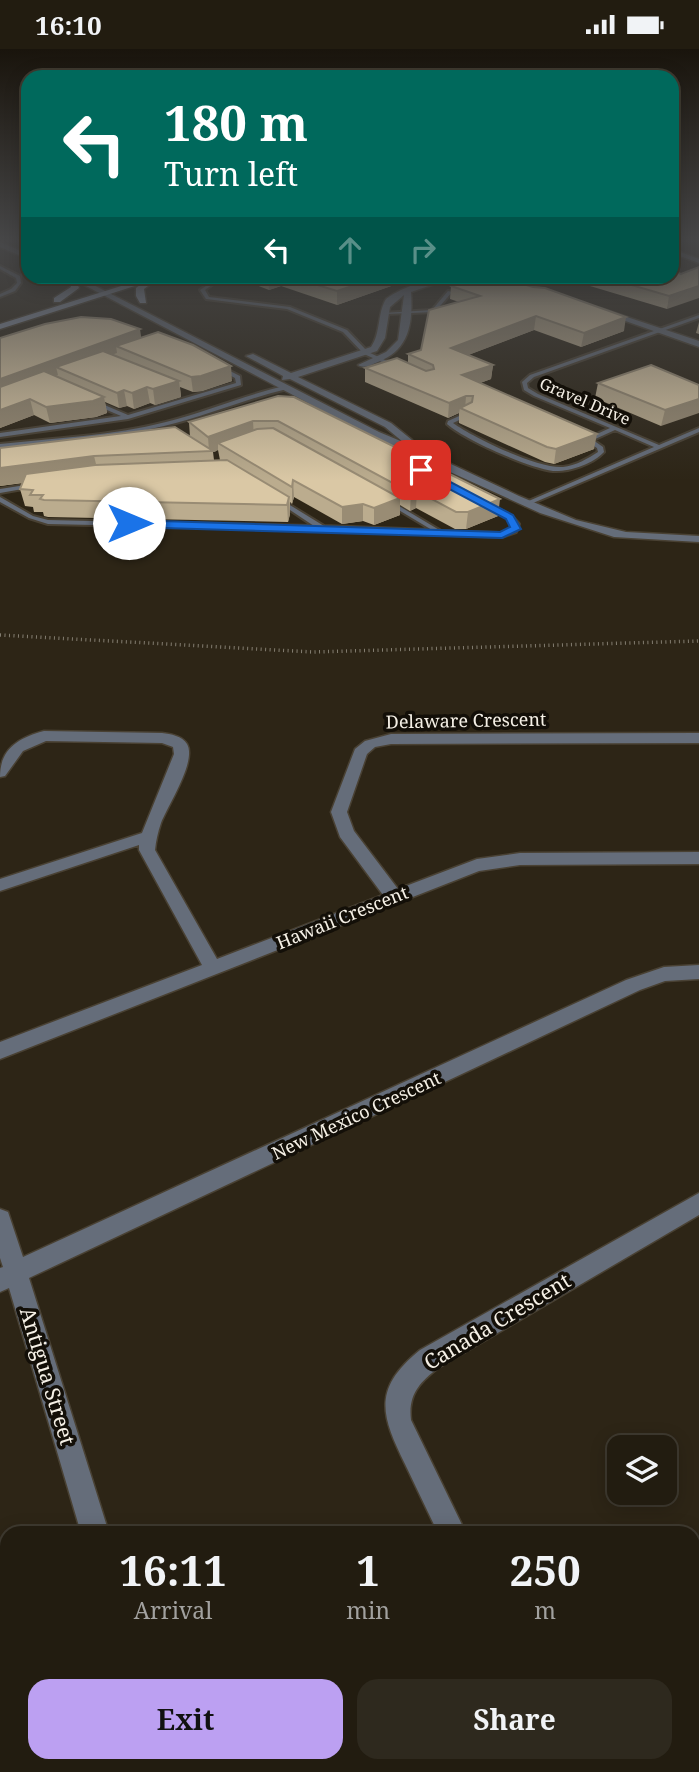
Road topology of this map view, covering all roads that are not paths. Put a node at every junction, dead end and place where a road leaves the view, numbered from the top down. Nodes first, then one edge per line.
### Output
1 (20, 320) edge
2 (155, 320) edge
3 (318, 320) edge
4 (384, 320) edge
5 (405, 320) edge
6 (636, 320) edge
7 (686, 320) edge
8 (0, 327) edge
9 (662, 329) junction
10 (699, 344) edge
11 (240, 351) dead end
12 (366, 353) junction
13 (380, 359) junction
14 (215, 366) edge
15 (404, 370) edge
16 (289, 376) junction
17 (274, 382) junction
18 (302, 382) junction
19 (285, 388) junction
20 (265, 391) junction
21 (183, 393) edge
22 (195, 398) junction
23 (93, 402) edge
24 (468, 414) edge
25 (127, 417) junction
26 (165, 424) junction
27 (152, 427) junction
28 (615, 428) junction
29 (699, 430) edge
30 (172, 431) edge
31 (0, 435) edge
32 (576, 435) edge
33 (588, 440) junction
34 (0, 446) edge
35 (660, 447) junction
36 (420, 451) junction
37 (39, 485) edge
38 (0, 491) edge
39 (272, 497) edge
40 (0, 499) edge
41 (384, 499) edge
42 (526, 503) junction
43 (486, 504) edge
44 (321, 528) junction
45 (441, 532) junction
46 (699, 539) edge
47 (699, 738) edge
48 (0, 772) edge
49 (147, 838) junction
50 (699, 857) edge
51 (0, 885) edge
52 (394, 896) junction
53 (213, 968) junction
54 (699, 972) edge
55 (0, 1051) edge
56 (699, 1203) edge
57 (0, 1220) edge
58 (8, 1277) edge
59 (93, 1526) edge
60 (449, 1526) edge

1 - 8 main road
2 - 17 street
3 - 12 lane
4 - 12 street
5 - 13 street
6 - 9 street
7 - 9 lane, Gravel Drive
9 - 10 street
9 - 28 lane, Gravel Drive
11 - 16 street
12 - 13 lane
12 - 16 street
13 - 15 lane
13 - 18 street
14 - 22 lane
16 - 17 street
16 - 18 street
17 - 19 street
17 - 20 lane
18 - 19 street
18 - 36 street
19 - 20 lane
19 - 36 street
20 - 26 lane
21 - 22 lane
22 - 25 lane
23 - 25 lane
24 - 33 lane
25 - 27 lane
25 - 31 lane
26 - 27 lane
26 - 30 lane
27 - 34 lane
28 - 33 lane
28 - 35 lane, Gravel Drive
29 - 35 lane
32 - 33 lane
35 - 42 lane
36 - 42 street
37 - 38 lane
39 - 44 lane
40 - 44 lane
41 - 45 lane
42 - 46 street
43 - 45 lane
44 - 45 lane
47 - 52 street, Delaware Crescent
48 - 49 street
49 - 51 street
49 - 53 street
50 - 52 street, Hawaii Crescent
52 - 53 street, Hawaii Crescent
53 - 55 street, Hawaii Crescent
54 - 58 street, New Mexico Crescent
56 - 60 street, Canada Crescent
57 - 58 street, Antigua Street
58 - 59 street, Antigua Street

